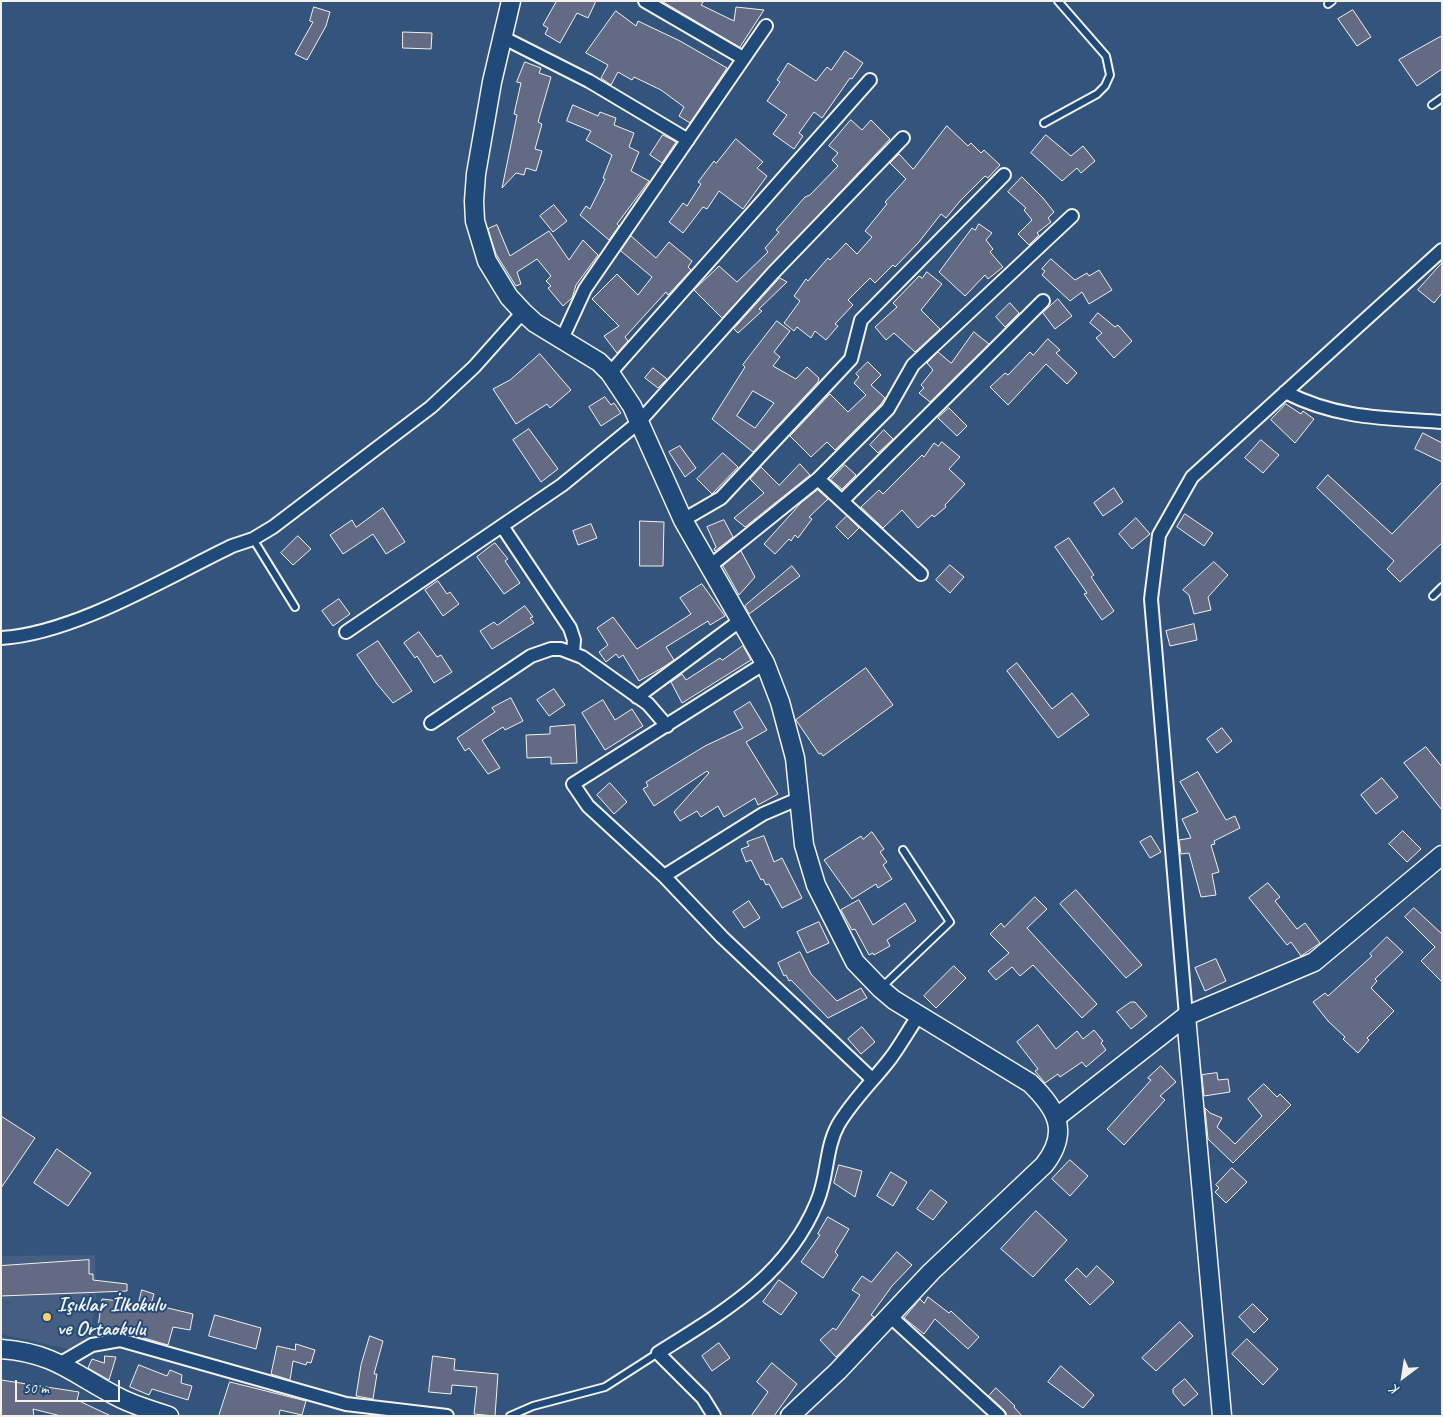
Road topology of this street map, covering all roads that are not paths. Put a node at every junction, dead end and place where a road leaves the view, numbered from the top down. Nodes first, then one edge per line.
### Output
1 (511, 1) edge
2 (645, 1) edge
3 (1058, 1) edge
4 (766, 26) dead end
5 (502, 37) junction
6 (743, 58) junction
7 (870, 80) dead end
8 (1442, 98) edge
9 (1432, 105) dead end
10 (1044, 123) dead end
11 (902, 138) dead end
12 (688, 140) junction
13 (1004, 175) dead end
14 (1072, 216) dead end
15 (1442, 250) edge
16 (1043, 300) dead end
17 (523, 312) junction
18 (562, 339) junction
19 (610, 373) junction
20 (1285, 392) junction
21 (639, 422) junction
22 (1442, 422) edge
23 (818, 479) junction
24 (842, 501) junction
25 (683, 520) junction
26 (502, 526) junction
27 (253, 539) junction
28 (710, 566) junction
29 (921, 574) dead end
30 (1442, 587) edge
31 (1433, 596) dead end
32 (296, 607) dead end
33 (741, 620) junction
34 (346, 632) dead end
35 (1, 638) edge
36 (573, 652) junction
37 (765, 663) junction
38 (637, 697) junction
39 (431, 723) dead end
40 (667, 726) junction
41 (798, 799) junction
42 (902, 850) dead end
43 (1442, 855) edge
44 (664, 876) junction
45 (881, 989) junction
46 (919, 1015) junction
47 (1186, 1016) junction
48 (872, 1079) junction
49 (1057, 1118) junction
50 (891, 1317) junction
51 (1, 1349) edge
52 (658, 1354) junction
53 (61, 1363) junction
54 (346, 1404) junction
55 (169, 1416) edge
56 (340, 1416) edge
57 (447, 1416) edge
58 (510, 1416) edge
59 (714, 1416) edge
60 (790, 1416) edge
61 (999, 1416) edge
62 (1222, 1416) edge

1 - 5 street
2 - 6 street
3 - 10 lane
4 - 6 street
5 - 12 street
5 - 17 street
6 - 12 street
7 - 19 street
8 - 9 lane
11 - 21 street
12 - 18 street
13 - 25 street
14 - 23 street
15 - 20 street
16 - 24 street
17 - 18 street
17 - 27 street
18 - 19 street
19 - 21 street
20 - 22 street
20 - 47 street
21 - 25 street
21 - 26 street
23 - 24 street
23 - 28 street
24 - 29 street
25 - 28 street
26 - 34 street
26 - 36 street
27 - 32 lane
27 - 35 street
28 - 33 street
30 - 31 lane
33 - 37 street
33 - 38 street
36 - 38 street
36 - 39 street
37 - 40 street
37 - 41 street
38 - 40 street
40 - 44 street
41 - 44 street
41 - 45 street
42 - 45 lane
43 - 47 street
44 - 48 street
45 - 46 street
46 - 48 street
46 - 49 street
47 - 49 street
47 - 62 street
48 - 52 street
49 - 50 street
50 - 60 street
50 - 61 street
51 - 53 street
52 - 58 lane
52 - 59 street
53 - 54 street
53 - 55 street
54 - 56 street
54 - 57 street

